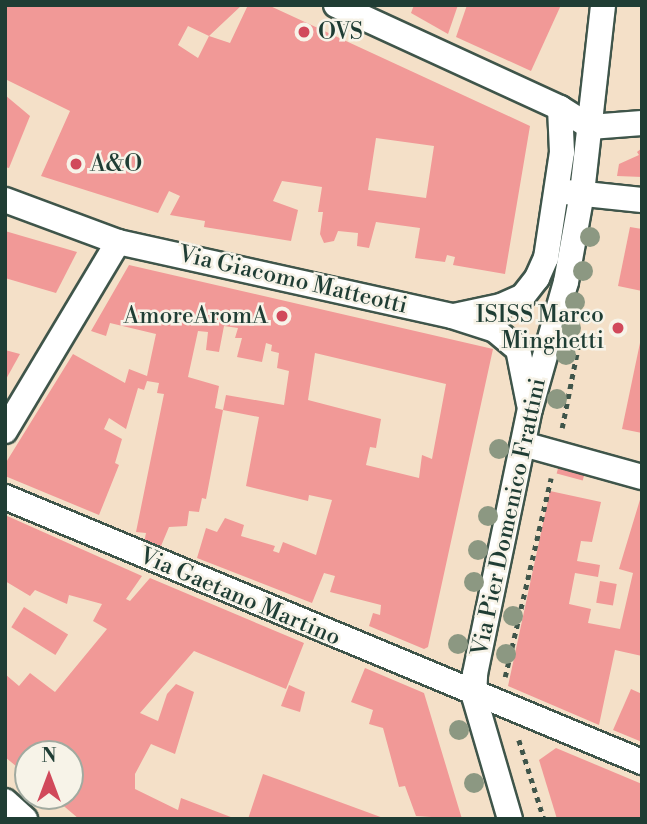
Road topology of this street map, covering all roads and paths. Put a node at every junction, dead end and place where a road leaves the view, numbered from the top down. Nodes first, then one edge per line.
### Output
1 (336, 5) edge
2 (603, 5) edge
3 (560, 108) junction
4 (642, 124) edge
5 (590, 127) junction
6 (556, 192) junction
7 (582, 193) junction
8 (5, 200) edge
9 (642, 200) edge
10 (118, 242) junction
11 (452, 316) junction
12 (530, 408) junction
13 (5, 431) edge
14 (523, 444) junction
15 (553, 468) dead end
16 (642, 477) edge
17 (5, 497) edge
18 (505, 677) dead end
19 (474, 696) junction
20 (515, 727) dead end
21 (642, 762) edge
22 (5, 801) edge
23 (25, 819) edge
24 (510, 819) edge
25 (544, 819) edge

1 - 3 street
2 - 5 street, Via Pier Domenico Frattini
3 - 5 street
3 - 6 street
4 - 5 street
5 - 7 street, Via Pier Domenico Frattini
6 - 7 street
6 - 11 street
7 - 9 street
7 - 12 street, Via Pier Domenico Frattini
8 - 10 street, Via Giacomo Matteotti
10 - 11 street, Via Giacomo Matteotti
10 - 13 street
11 - 12 street, Via Giacomo Matteotti
12 - 14 street, Via Pier Domenico Frattini
14 - 16 street
14 - 19 street, Via Pier Domenico Frattini
15 - 18 path
17 - 19 street, Via Gaetano Martino
19 - 21 street, Via Gaetano Martino
19 - 24 street, Via Pier Domenico Frattini
20 - 25 path
22 - 23 street

